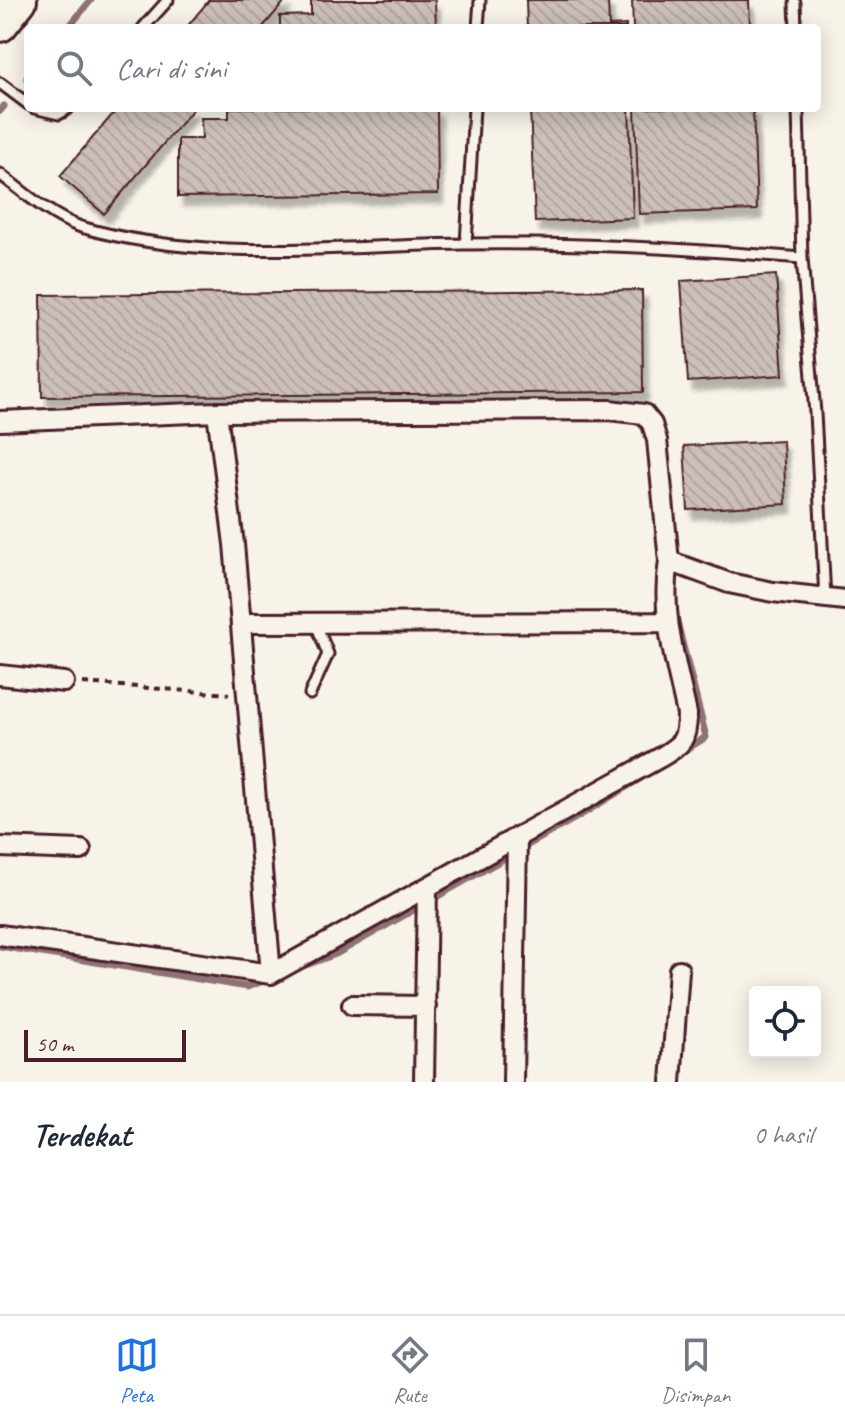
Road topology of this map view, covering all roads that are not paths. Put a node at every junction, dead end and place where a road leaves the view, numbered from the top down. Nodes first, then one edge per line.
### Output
1 (19, 0) edge
2 (168, 0) edge
3 (480, 0) edge
4 (795, 3) dead end
5 (0, 24) edge
6 (147, 24) edge
7 (478, 24) edge
8 (796, 24) edge
9 (0, 83) edge
10 (24, 101) edge
11 (474, 112) edge
12 (798, 112) edge
13 (0, 174) edge
14 (466, 244) junction
15 (802, 258) junction
16 (217, 412) junction
17 (0, 421) edge
18 (669, 561) junction
19 (825, 598) junction
20 (845, 600) edge
21 (315, 622) junction
22 (667, 622) junction
23 (242, 623) junction
24 (0, 675) edge
25 (64, 682) road end
26 (310, 694) dead end
27 (517, 837) junction
28 (0, 847) edge
29 (81, 850) dead end
30 (427, 887) junction
31 (0, 935) edge
32 (679, 970) dead end
33 (271, 974) junction
34 (352, 1005) dead end
35 (426, 1006) junction
36 (424, 1082) edge
37 (513, 1082) edge
38 (671, 1082) edge

1 - 5 highway
2 - 6 lane
3 - 7 lane
4 - 8 lane
9 - 10 lane
11 - 14 lane
12 - 15 lane
13 - 14 lane
14 - 15 lane
15 - 19 lane
16 - 17 street
16 - 18 street
16 - 23 street
18 - 19 street
18 - 22 street
19 - 20 street
21 - 22 street
21 - 23 street
21 - 26 lane
22 - 27 street
23 - 33 street
24 - 25 street
27 - 30 street
27 - 37 street
28 - 29 street
30 - 33 street
30 - 35 street
31 - 33 street
32 - 38 street
34 - 35 street
35 - 36 street

